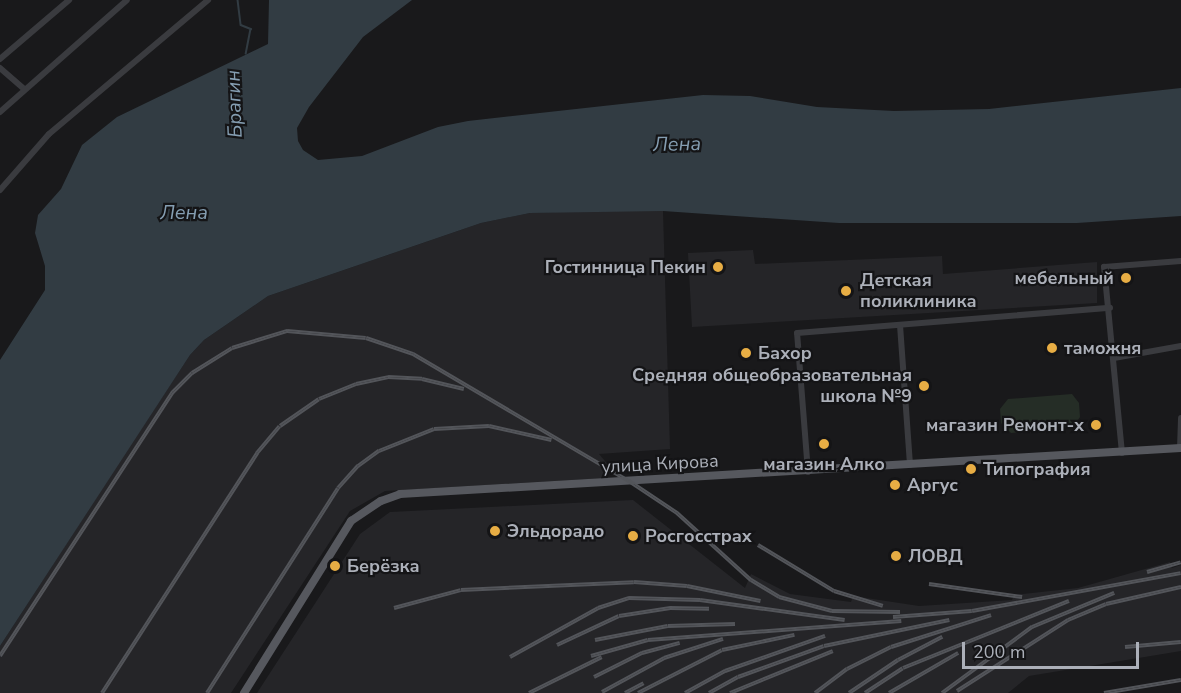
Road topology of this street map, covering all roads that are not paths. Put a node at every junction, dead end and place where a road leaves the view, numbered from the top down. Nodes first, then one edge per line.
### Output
1 (69, 0) edge
2 (115, 0) edge
3 (127, 0) edge
4 (208, 0) edge
5 (120, 6) junction
6 (0, 59) edge
7 (0, 68) edge
8 (24, 89) junction
9 (0, 112) edge
10 (0, 190) edge
11 (1181, 261) edge
12 (1110, 308) junction
13 (900, 325) junction
14 (1181, 346) edge
15 (1114, 358) junction
16 (1181, 418) edge
17 (1181, 448) edge
18 (1122, 453) junction
19 (910, 465) junction
20 (808, 472) junction
21 (244, 693) edge

1 - 6 street
2 - 5 street
3 - 5 street
4 - 10 street
5 - 8 street
7 - 8 street
8 - 9 street
11 - 12 street
12 - 13 street
12 - 15 street
13 - 19 street
13 - 20 street
14 - 15 street
15 - 18 street
16 - 17 street
17 - 18 main road, улица Кирова
18 - 19 main road, улица Кирова
19 - 20 main road, улица Кирова
20 - 21 main road, улица Кирова

